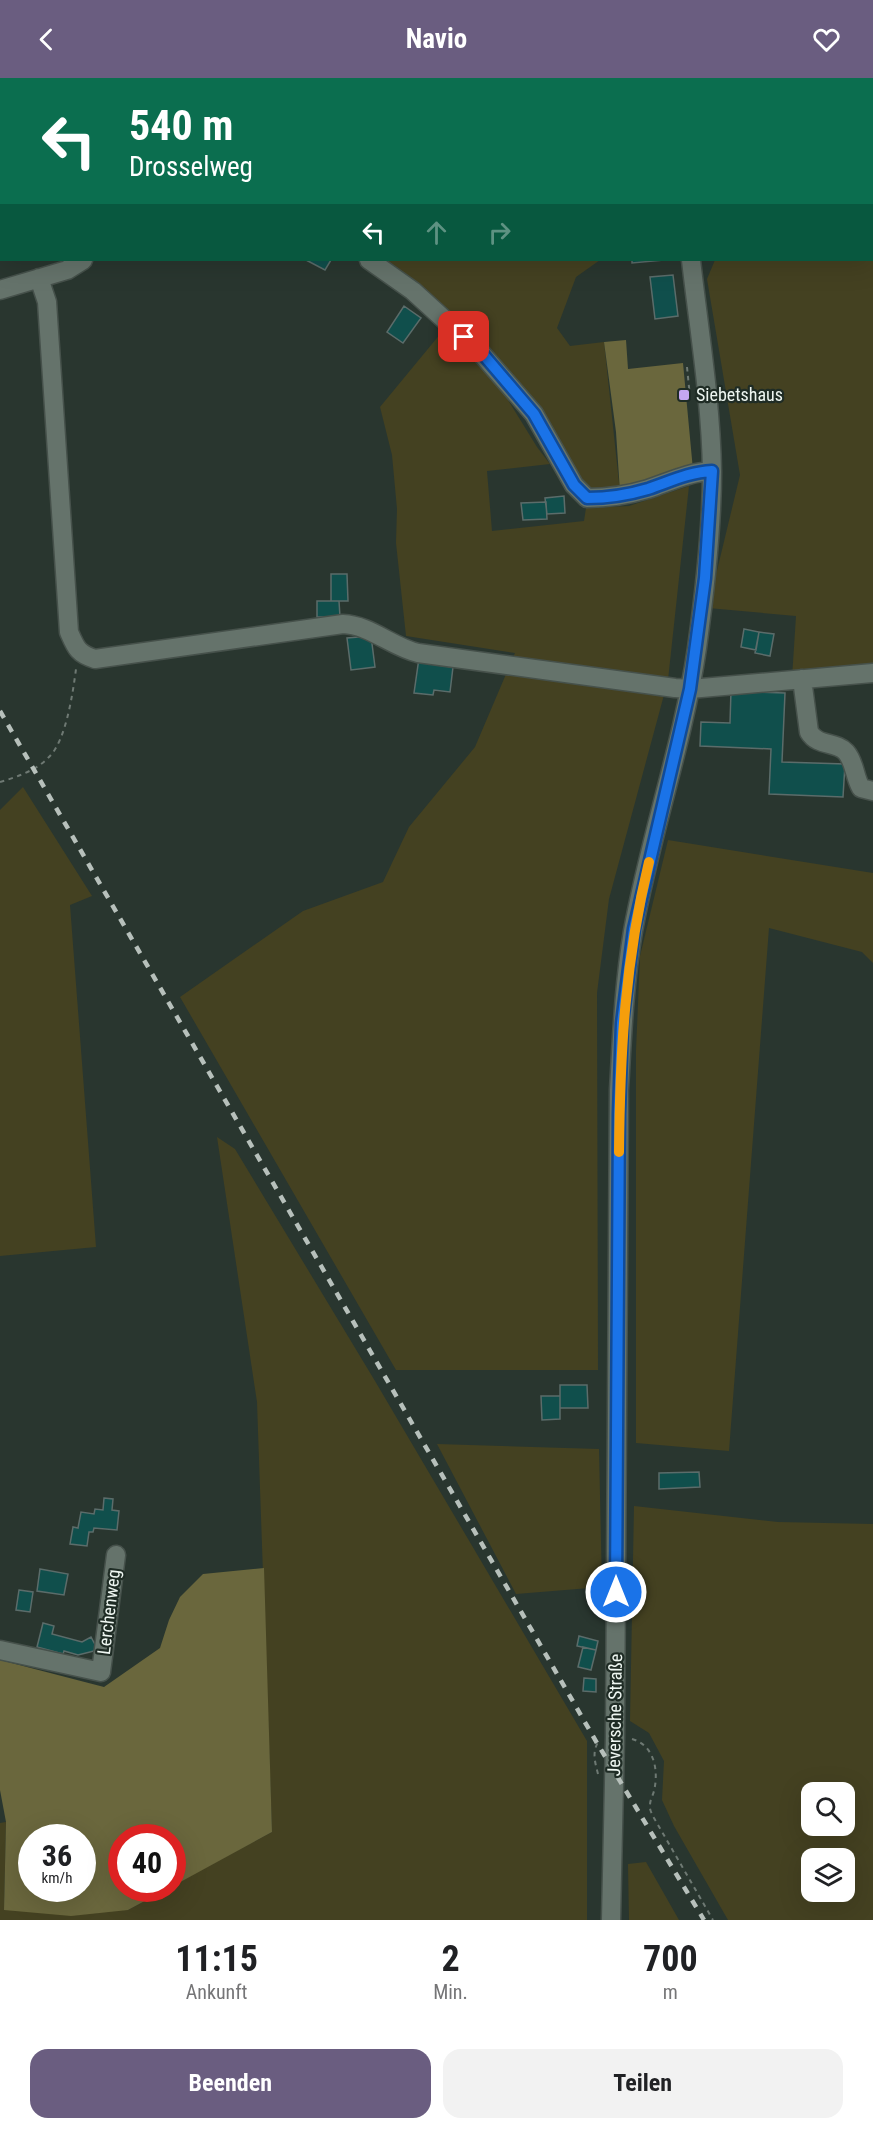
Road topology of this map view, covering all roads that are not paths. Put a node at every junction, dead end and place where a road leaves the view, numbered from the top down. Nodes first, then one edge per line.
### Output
1 (81, 261) edge
2 (370, 261) edge
3 (691, 261) edge
4 (39, 278) junction
5 (0, 290) edge
6 (712, 471) junction
7 (873, 673) edge
8 (802, 679) junction
9 (690, 689) junction
10 (873, 791) edge
11 (116, 1555) dead end
12 (0, 1650) edge
13 (611, 1920) edge

1 - 4 street
2 - 6 street
3 - 6 street, Jeversche Straße
4 - 5 street
4 - 9 street
6 - 9 street, Jeversche Straße
7 - 8 street
8 - 9 street
8 - 10 street
9 - 13 street, Jeversche Straße
11 - 12 street, Lerchenweg

